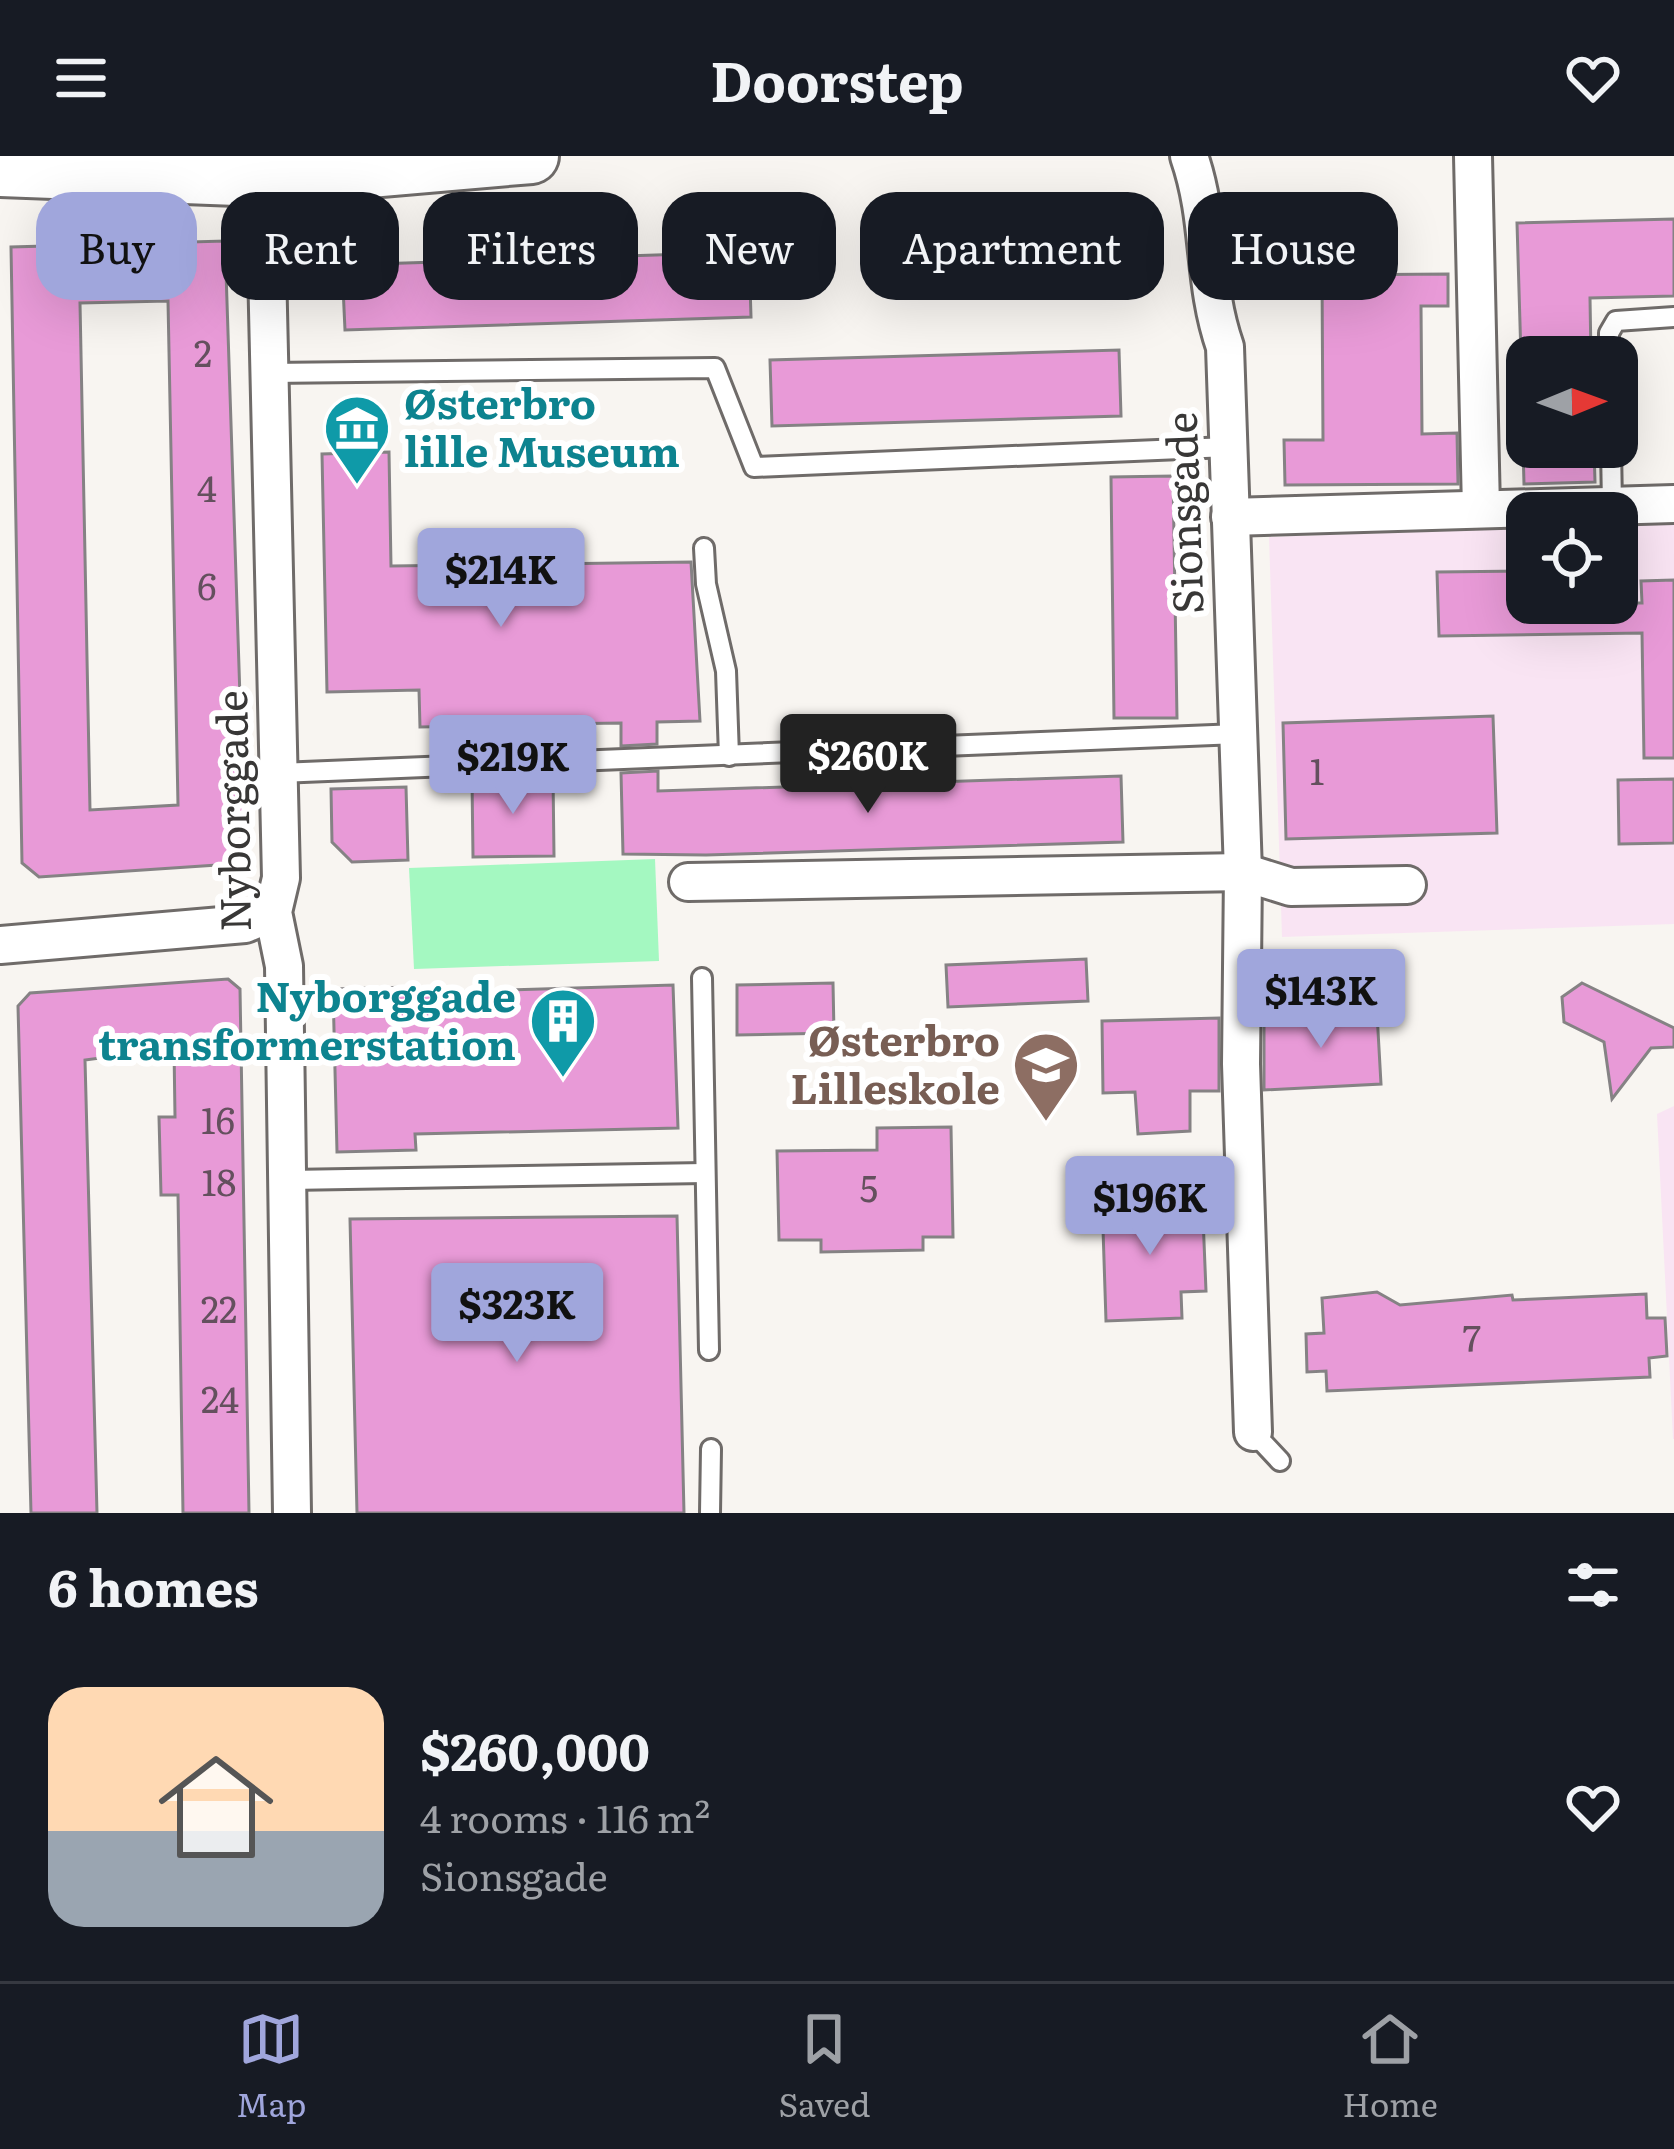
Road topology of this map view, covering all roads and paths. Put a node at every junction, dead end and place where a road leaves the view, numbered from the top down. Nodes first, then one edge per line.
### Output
1 (531, 156) edge
2 (1189, 156) edge
3 (1473, 156) edge
4 (0, 169) edge
5 (265, 179) junction
6 (1674, 317) edge
7 (1609, 336) edge
8 (270, 373) junction
9 (1228, 448) junction
10 (1674, 504) edge
11 (1638, 505) edge
12 (1506, 508) edge
13 (1480, 509) junction
14 (1230, 517) junction
15 (704, 548) dead end
16 (1238, 734) junction
17 (729, 755) junction
18 (279, 773) junction
19 (1243, 872) junction
20 (688, 882) dead end
21 (1407, 885) dead end
22 (273, 912) junction
23 (0, 945) edge
24 (702, 978) dead end
25 (706, 1173) junction
26 (289, 1180) junction
27 (709, 1350) dead end
28 (1252, 1432) joint
29 (711, 1449) dead end
30 (1280, 1461) dead end
31 (292, 1513) edge
32 (710, 1513) edge

1 - 5 street
2 - 9 street, Sionsgade
3 - 13 street
4 - 5 street
5 - 8 street, Nyborggade
6 - 7 lane
8 - 9 lane
8 - 18 street, Nyborggade
9 - 14 street, Sionsgade
10 - 11 street
12 - 13 street
13 - 14 street
14 - 16 street, Sionsgade
15 - 17 lane
16 - 17 lane
16 - 19 street, Sionsgade
17 - 18 lane
18 - 22 street, Nyborggade
19 - 20 street
19 - 21 street
19 - 28 street, Sionsgade
22 - 23 street
22 - 26 street, Nyborggade
24 - 25 lane
25 - 26 lane
25 - 27 lane
26 - 31 street, Nyborggade
28 - 30 lane
29 - 32 lane

